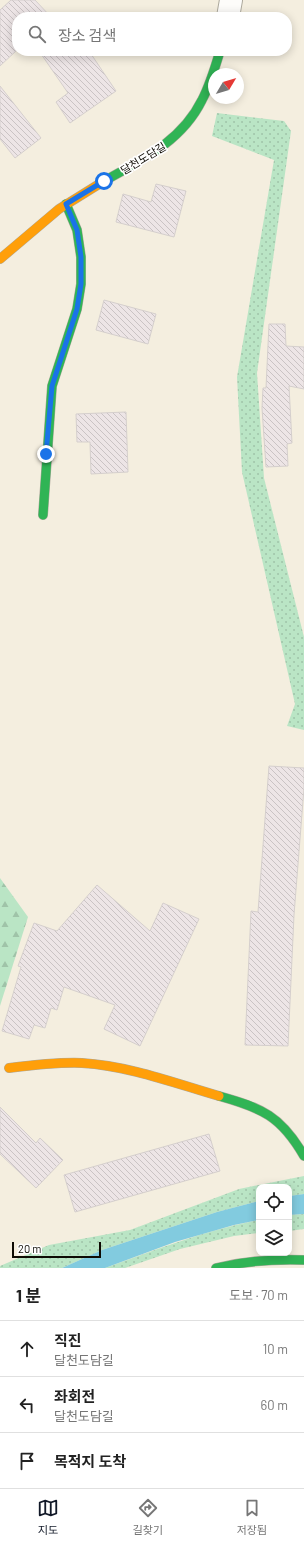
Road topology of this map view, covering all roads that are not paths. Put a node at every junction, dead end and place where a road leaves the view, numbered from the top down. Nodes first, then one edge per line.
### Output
1 (231, 0) edge
2 (229, 12) edge
3 (218, 56) edge
4 (66, 204) junction
5 (0, 259) edge
6 (43, 515) dead end
7 (9, 1068) dead end
8 (304, 1156) edge
9 (304, 1260) edge
10 (216, 1268) edge

1 - 2 street
3 - 4 street, 달천도담길
4 - 5 street, 달천도담길
4 - 6 street
7 - 8 street
9 - 10 street

